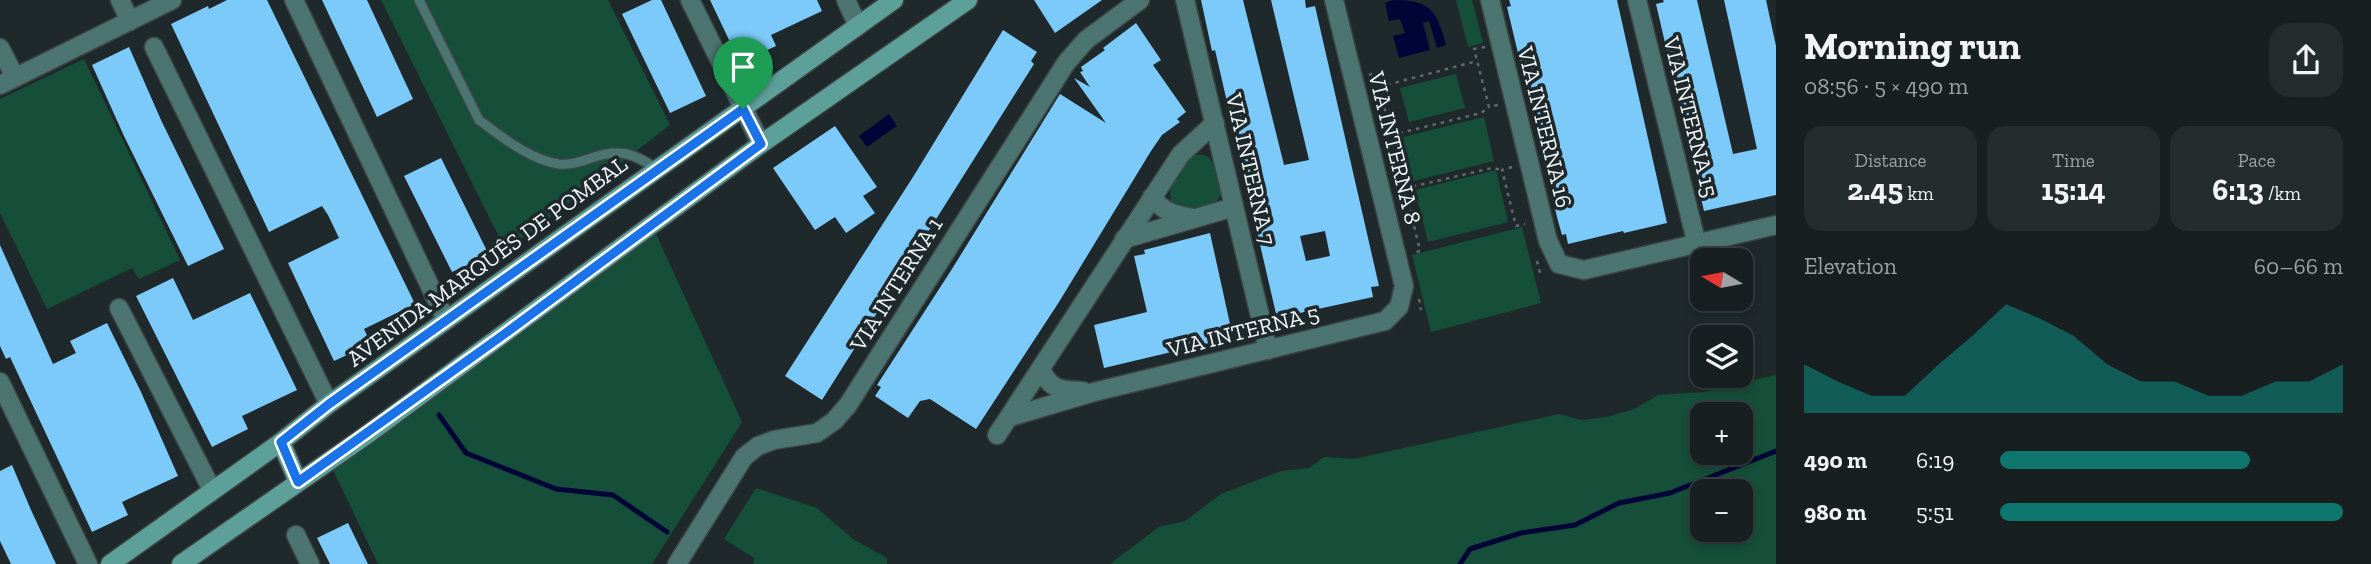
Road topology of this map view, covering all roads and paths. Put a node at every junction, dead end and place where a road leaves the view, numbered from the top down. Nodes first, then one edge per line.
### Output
1 (120, 0) edge
2 (172, 0) edge
3 (294, 0) edge
4 (419, 0) edge
5 (690, 0) edge
6 (846, 0) edge
7 (894, 0) edge
8 (968, 0) edge
9 (1140, 0) edge
10 (1185, 0) edge
11 (1334, 0) edge
12 (1490, 0) edge
13 (1637, 0) edge
14 (130, 21) junction
15 (858, 26) junction
16 (1486, 46) dead end
17 (154, 47) dead end
18 (0, 48) edge
19 (1477, 61) junction
20 (7, 81) edge
21 (1379, 87) dead end
22 (1501, 104) dead end
23 (1489, 107) junction
24 (743, 109) junction
25 (1215, 123) junction
26 (1391, 132) dead end
27 (761, 144) junction
28 (1516, 166) dead end
29 (657, 169) junction
30 (1502, 170) junction
31 (1406, 192) dead end
32 (1152, 197) junction
33 (1234, 207) junction
34 (1196, 219) junction
35 (1528, 223) dead end
36 (1776, 225) edge
37 (1124, 239) junction
38 (1698, 245) junction
39 (1535, 250) dead end
40 (1542, 277) dead end
41 (1399, 307) joint
42 (118, 308) dead end
43 (446, 320) junction
44 (1268, 350) junction
45 (1041, 369) junction
46 (0, 382) edge
47 (1094, 392) junction
48 (329, 404) junction
49 (1010, 416) junction
50 (997, 435) dead end
51 (281, 442) junction
52 (298, 482) junction
53 (212, 490) junction
54 (296, 535) dead end
55 (88, 564) edge
56 (110, 564) edge
57 (181, 564) edge
58 (310, 564) edge
59 (677, 564) edge

1 - 14 street
2 - 14 street
3 - 43 street
4 - 29 lane
5 - 24 street
6 - 15 street
7 - 15 main road, AVENIDA MARQUÊS DE POMBAL
8 - 27 main road
9 - 59 street, VIA INTERNA 1
10 - 25 street, VIA INTERNA 7
11 - 41 street, VIA INTERNA 8
12 - 38 street, VIA INTERNA 16
13 - 38 street, VIA INTERNA 15
14 - 20 street
15 - 24 main road, AVENIDA MARQUÊS DE POMBAL
16 - 19 path
17 - 48 street
18 - 20 street
19 - 21 path
19 - 23 path
22 - 23 path
23 - 26 path
24 - 27 street
24 - 29 main road, AVENIDA MARQUÊS DE POMBAL
25 - 32 street
25 - 33 street, VIA INTERNA 7
27 - 52 main road
28 - 30 path
29 - 43 main road, AVENIDA MARQUÊS DE POMBAL
30 - 31 path
30 - 35 path
32 - 34 street
32 - 37 street
33 - 34 street
33 - 44 street, VIA INTERNA 7
34 - 37 street
36 - 38 street
37 - 45 street
39 - 40 path
41 - 44 street, VIA INTERNA 5
42 - 53 street
43 - 48 main road, AVENIDA MARQUÊS DE POMBAL
44 - 47 street, VIA INTERNA 5
45 - 47 street, VIA INTERNA 5
45 - 49 street
46 - 55 street
47 - 49 street, VIA INTERNA 5
48 - 51 main road, AVENIDA MARQUÊS DE POMBAL
49 - 50 street
51 - 52 main road
51 - 53 main road, AVENIDA MARQUÊS DE POMBAL
52 - 57 main road
53 - 56 main road, AVENIDA MARQUÊS DE POMBAL
54 - 58 street

